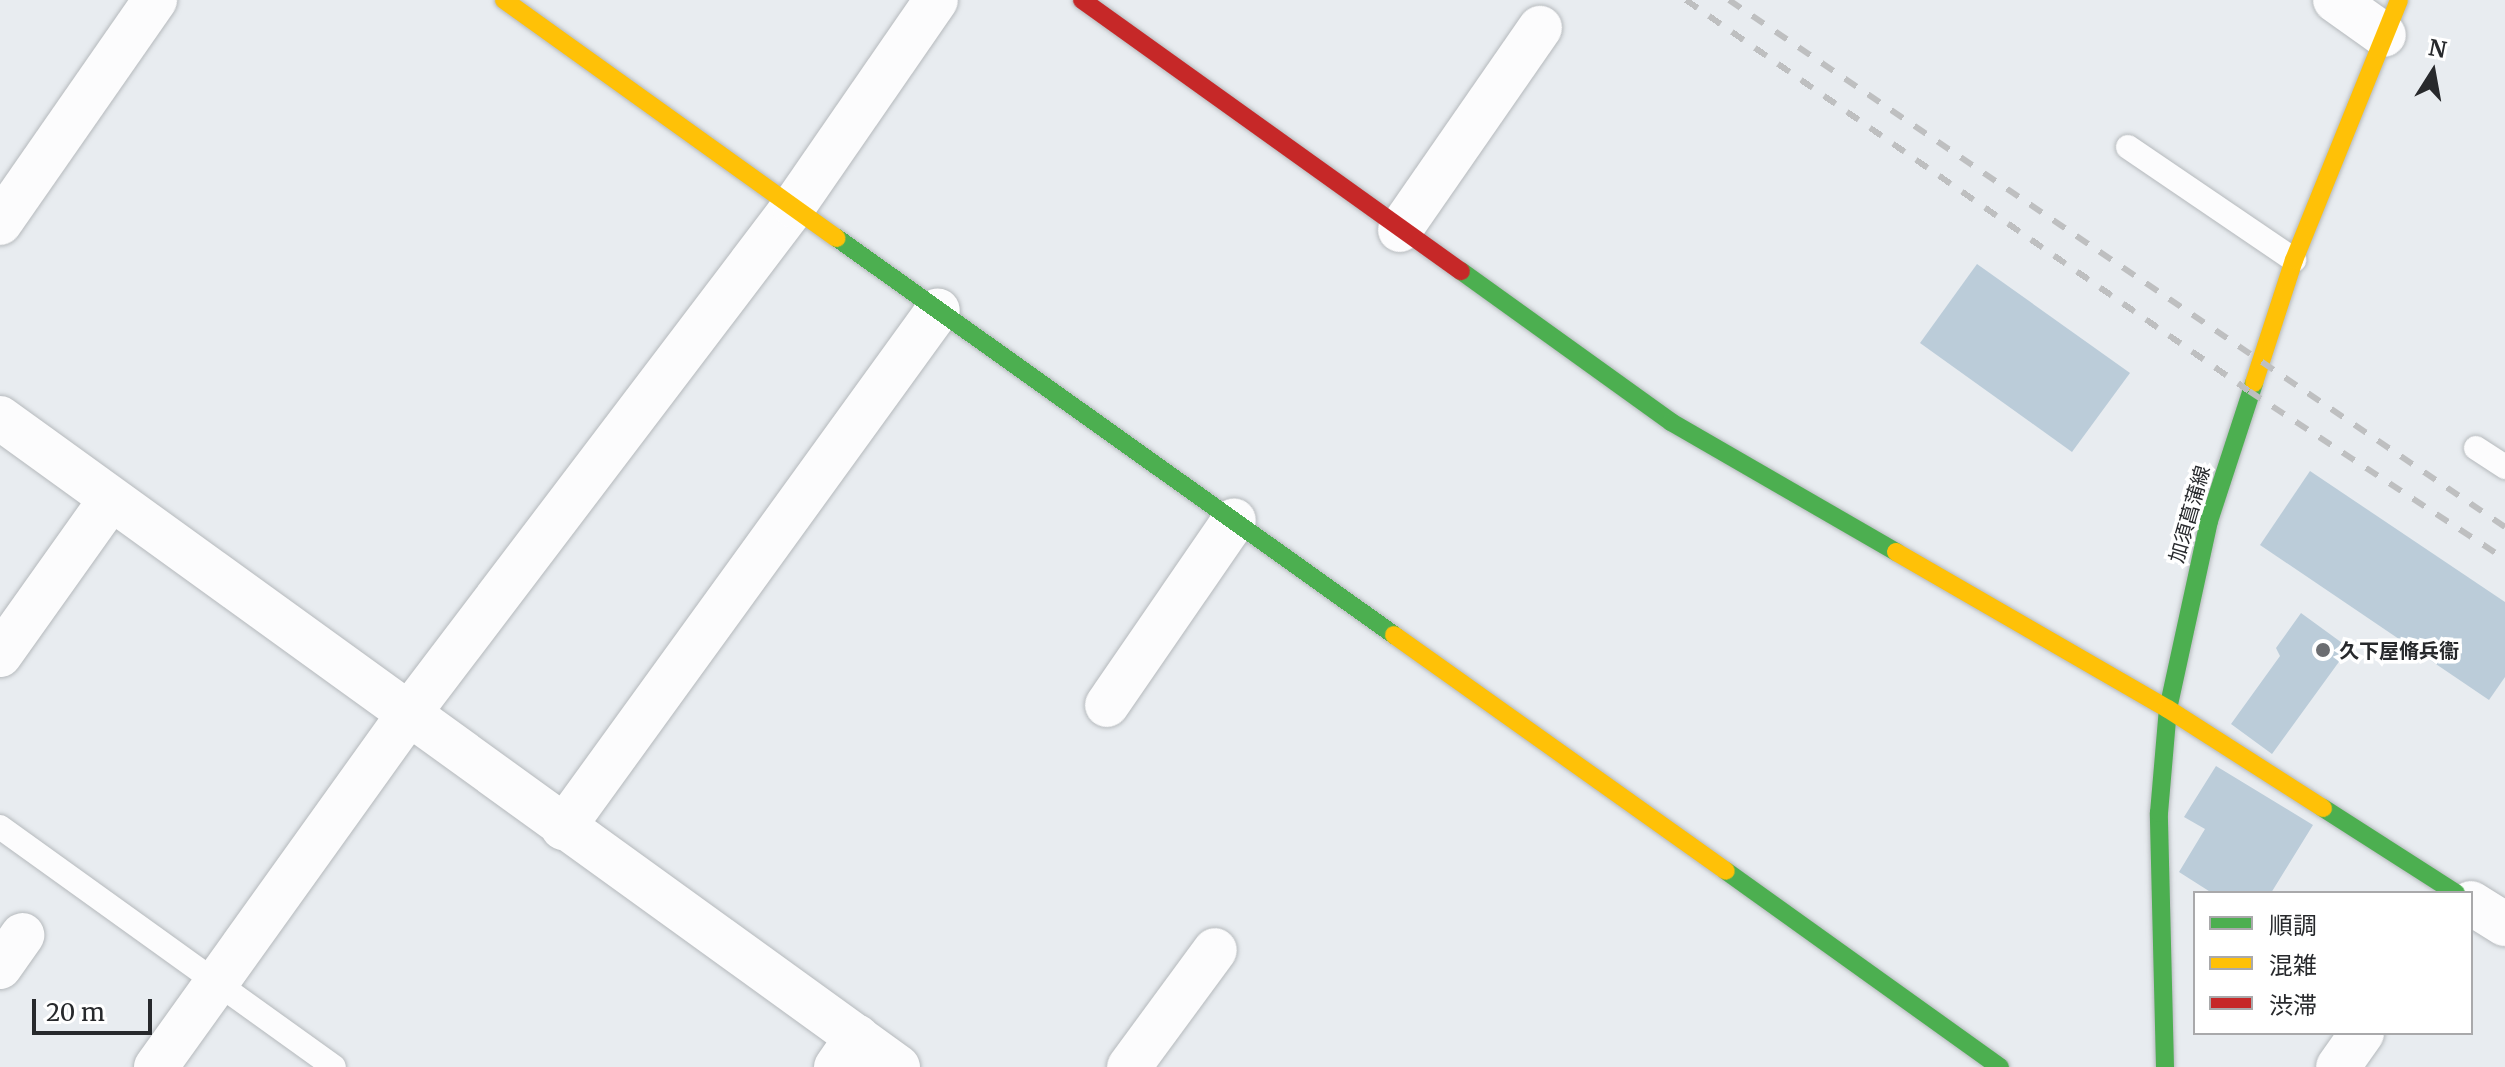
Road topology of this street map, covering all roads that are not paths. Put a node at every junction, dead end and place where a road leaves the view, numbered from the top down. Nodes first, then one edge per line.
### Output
1 (155, 0) edge
2 (504, 0) edge
3 (936, 0) edge
4 (1082, 0) edge
5 (2335, 0) edge
6 (2392, 18) edge
7 (1540, 28) dead end
8 (2128, 147) dead end
9 (794, 206) junction
10 (0, 223) edge
11 (1400, 230) junction
12 (2294, 260) junction
13 (938, 310) junction
14 (0, 418) edge
15 (2476, 448) dead end
16 (2505, 467) edge
17 (111, 499) junction
18 (1234, 520) junction
19 (0, 655) edge
20 (1107, 705) dead end
21 (2168, 709) junction
22 (407, 716) junction
23 (0, 827) edge
24 (563, 828) junction
25 (2453, 891) edge
26 (2473, 904) edge
27 (2505, 924) edge
28 (1215, 950) dead end
29 (216, 983) junction
30 (2361, 1035) edge
31 (846, 1052) edge
32 (156, 1067) edge
33 (334, 1067) edge
34 (898, 1067) edge
35 (1129, 1067) edge
36 (2000, 1067) edge
37 (2165, 1067) edge
38 (2338, 1067) edge

1 - 10 street
2 - 9 street
3 - 9 street
4 - 11 street
5 - 6 street
6 - 12 street, 加須菖蒲線
7 - 11 street
8 - 12 lane
9 - 13 street
9 - 22 street
11 - 21 street
12 - 21 street, 加須菖蒲線
13 - 18 street
13 - 24 street
14 - 17 street
15 - 16 lane
17 - 19 street
17 - 22 street
18 - 20 street
18 - 36 street
21 - 25 street
21 - 37 street, 加須菖蒲線
22 - 24 street
22 - 29 street
23 - 29 lane
24 - 31 street
26 - 27 street
28 - 35 street
29 - 32 street
29 - 33 lane
30 - 38 street
31 - 34 street

